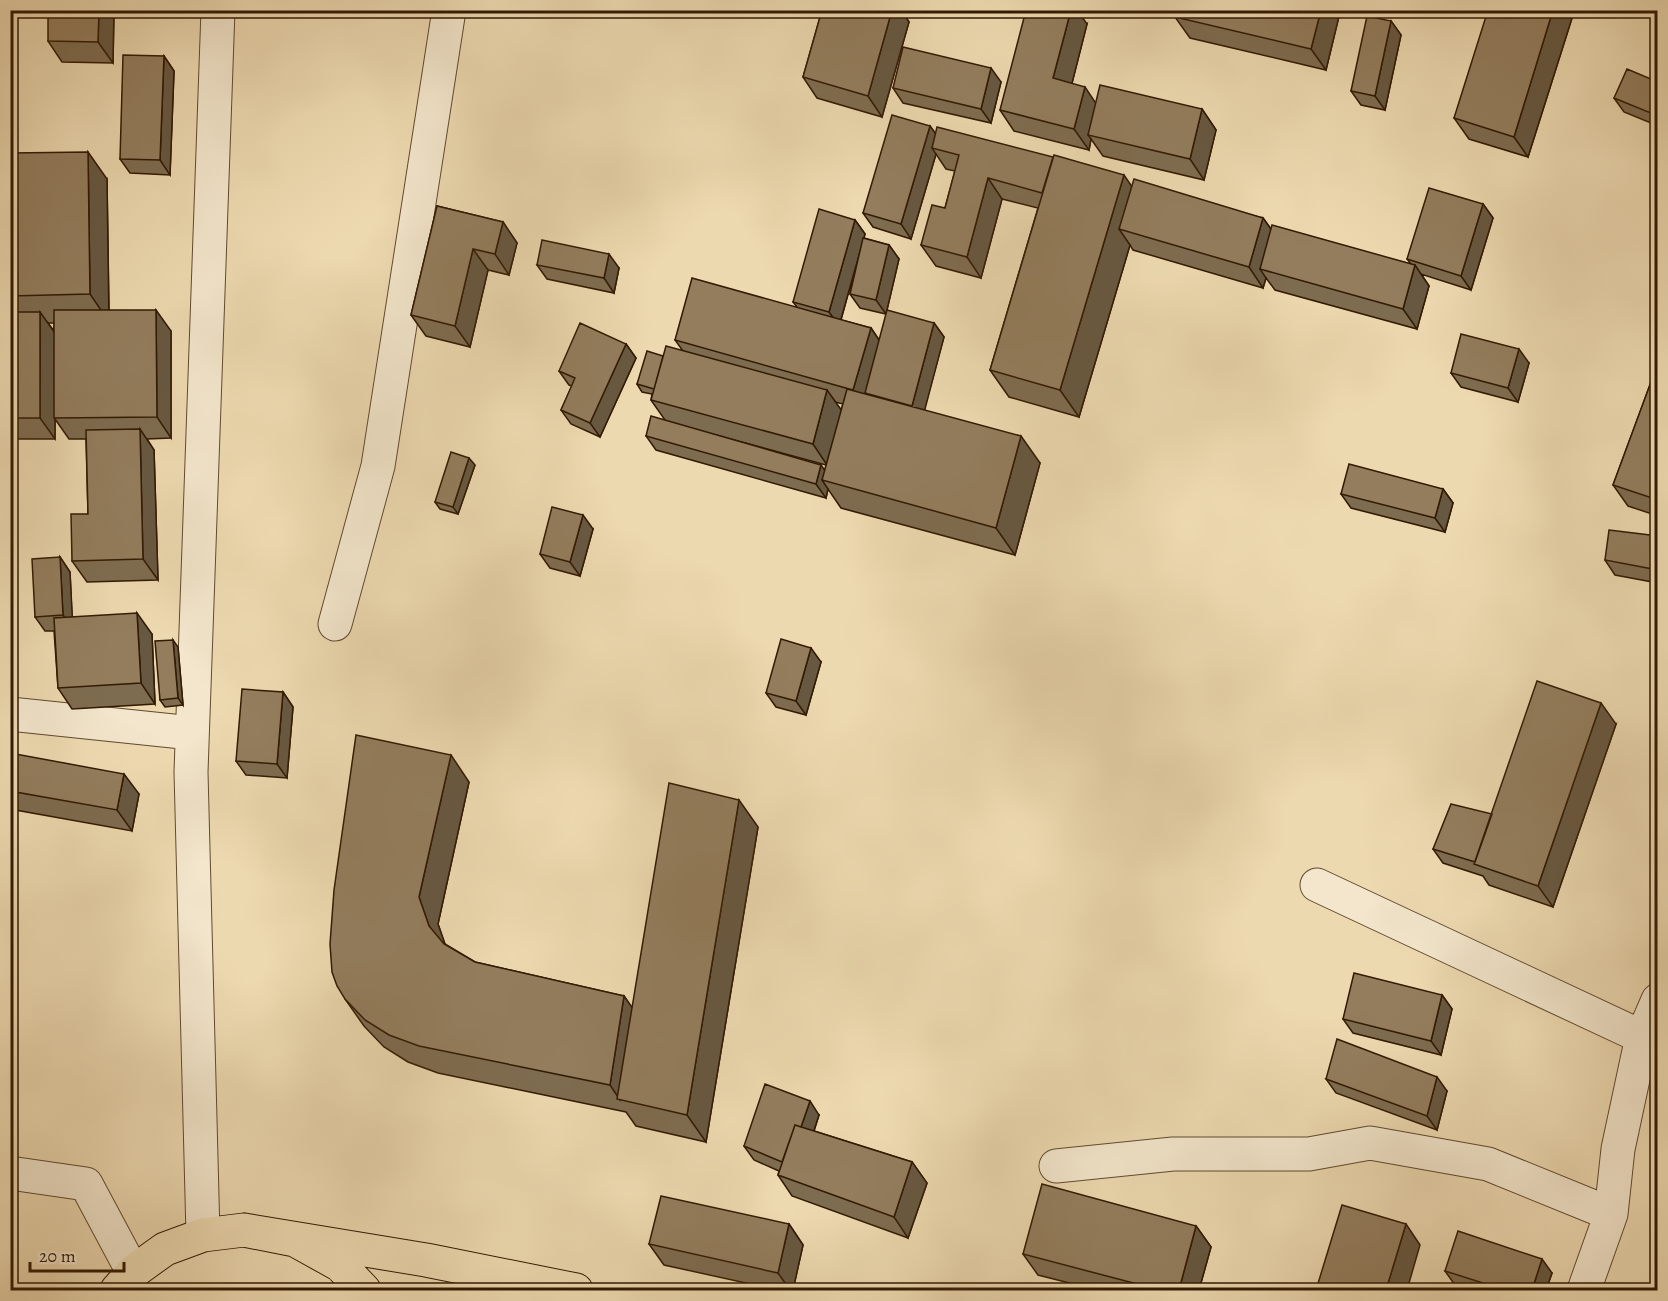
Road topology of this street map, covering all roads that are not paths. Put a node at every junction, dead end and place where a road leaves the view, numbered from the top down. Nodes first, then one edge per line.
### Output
1 (218, 10) edge
2 (449, 10) edge
3 (335, 624) dead end
4 (10, 714) edge
5 (192, 733) junction
6 (1317, 885) dead end
7 (1658, 1000) edge
8 (1642, 1037) junction
9 (1056, 1166) dead end
10 (10, 1173) edge
11 (1611, 1214) junction
12 (244, 1230) junction
13 (203, 1235) junction
14 (125, 1281) edge
15 (364, 1290) edge
16 (576, 1290) edge
17 (1584, 1290) edge

1 - 5 street
2 - 3 street
4 - 5 street
5 - 13 street
6 - 8 street
7 - 8 street
8 - 11 street
9 - 11 street
10 - 14 street
11 - 17 street
12 - 13 main road
12 - 15 main road
12 - 16 main road
13 - 14 main road

